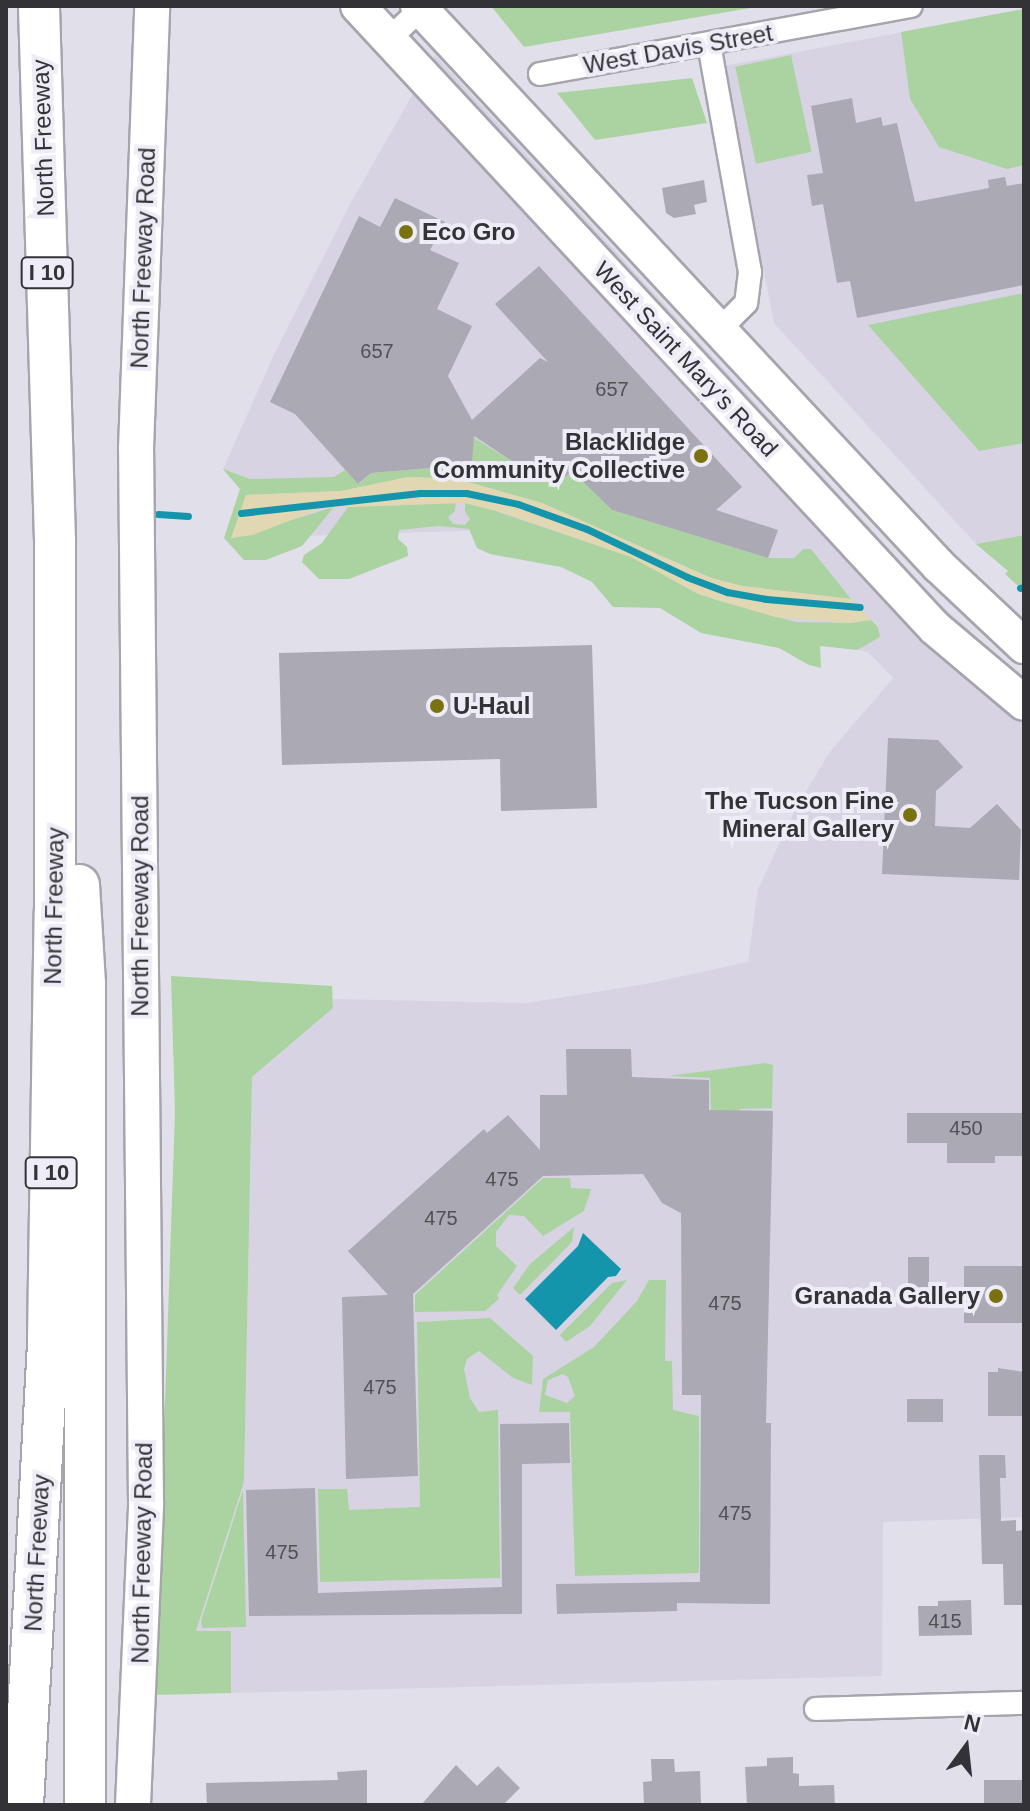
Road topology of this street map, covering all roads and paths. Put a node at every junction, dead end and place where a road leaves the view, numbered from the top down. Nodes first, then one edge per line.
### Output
1 (39, 6) edge
2 (152, 6) edge
3 (161, 6) edge
4 (358, 6) edge
5 (911, 6) edge
6 (421, 7) edge
7 (390, 38) junction
8 (709, 44) junction
9 (151, 49) junction
10 (540, 74) dead end
11 (718, 331) junction
12 (55, 540) junction
13 (1024, 646) edge
14 (1024, 703) edge
15 (1024, 1703) edge
16 (816, 1709) dead end
17 (23, 1805) edge
18 (85, 1805) edge
19 (133, 1805) edge

1 - 12 highway, North Freeway / I 10
2 - 9 main road, North Freeway Road
3 - 9 main road
4 - 7 main road, West Saint Mary's Road
5 - 8 street, West Davis Street
6 - 7 street
6 - 11 main road, West Saint Mary's Road
7 - 14 main road, West Saint Mary's Road
8 - 10 street, West Davis Street
8 - 11 street
9 - 19 main road, North Freeway Road
11 - 13 main road, West Saint Mary's Road
12 - 17 highway, North Freeway / I 10
12 - 18 highway
15 - 16 street

